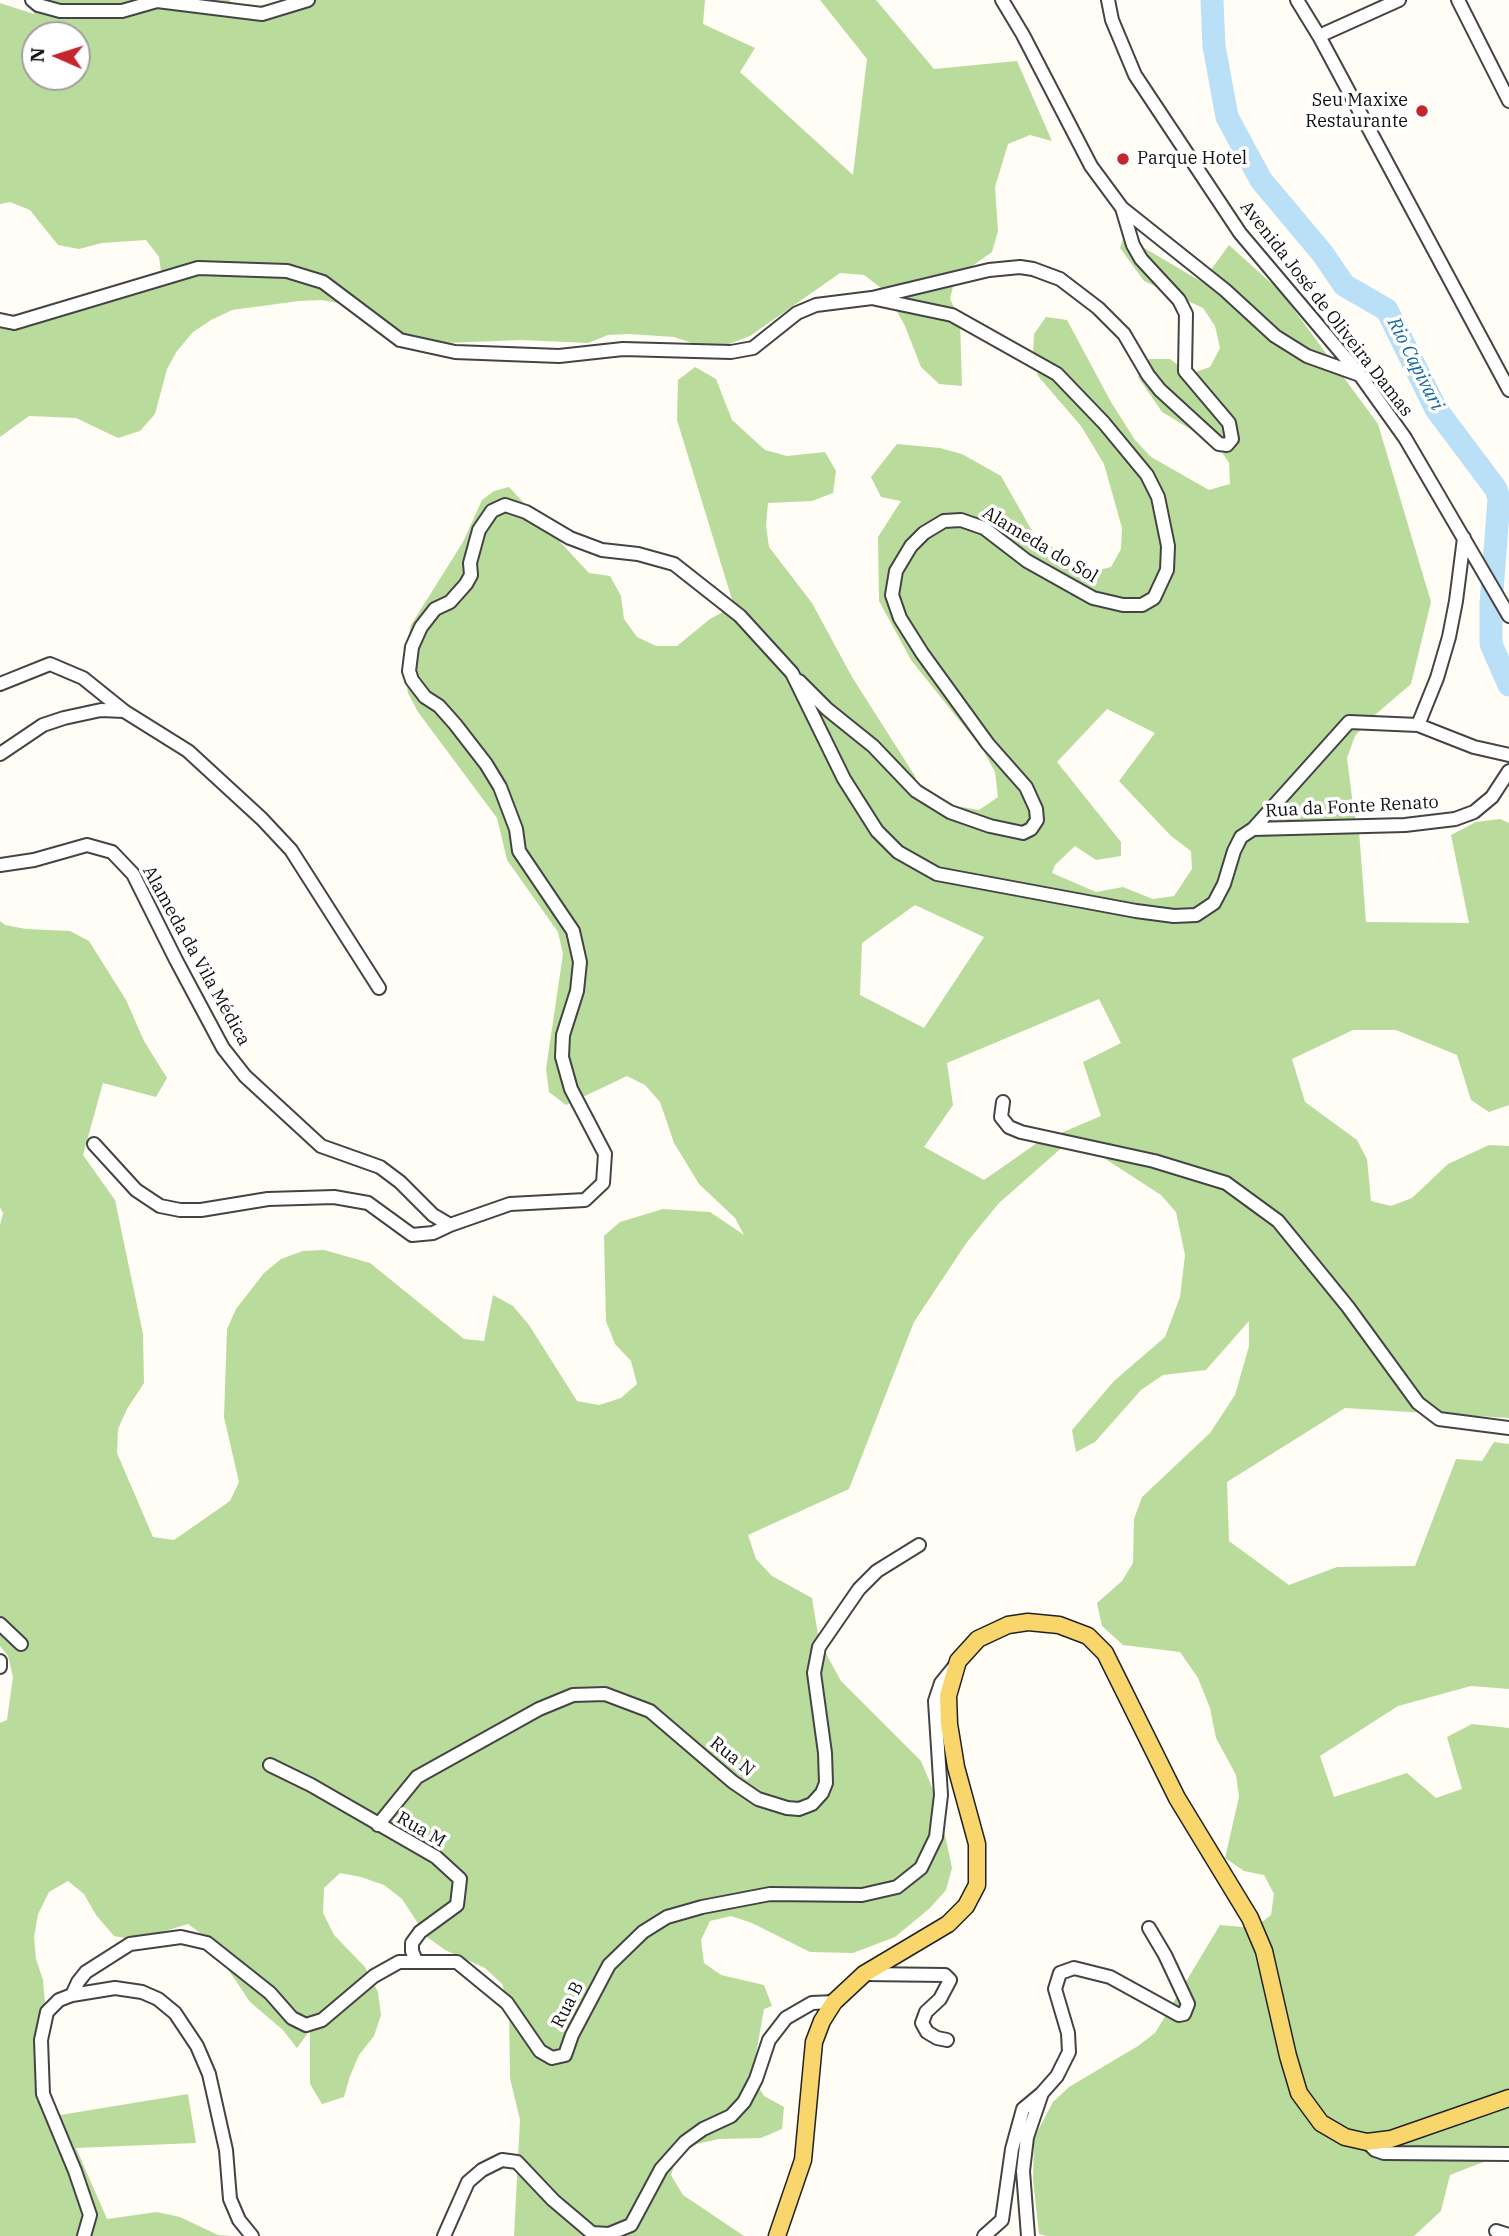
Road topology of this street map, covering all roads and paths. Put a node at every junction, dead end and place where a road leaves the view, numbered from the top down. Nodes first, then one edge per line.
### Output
1 (32, 0) edge
2 (308, 0) edge
3 (1002, 0) edge
4 (1108, 0) edge
5 (1297, 0) edge
6 (1399, 0) edge
7 (1458, 0) edge
8 (1319, 36) junction
9 (1509, 101) edge
10 (1122, 208) junction
11 (872, 298) junction
12 (0, 320) edge
13 (14, 323) junction
14 (0, 327) edge
15 (1360, 375) junction
16 (1509, 390) edge
17 (1464, 538) junction
18 (1509, 616) edge
19 (792, 673) junction
20 (0, 684) edge
21 (124, 711) junction
22 (1418, 725) junction
23 (0, 754) edge
24 (1509, 755) edge
25 (1509, 771) edge
26 (1253, 829) junction
27 (0, 865) edge
28 (379, 988) dead end
29 (1003, 1102) dead end
30 (94, 1144) dead end
31 (450, 1225) junction
32 (1509, 1427) edge
33 (919, 1545) dead end
34 (0, 1624) edge
35 (21, 1644) dead end
36 (958, 1661) junction
37 (270, 1765) dead end
38 (378, 1825) junction
39 (1149, 1928) dead end
40 (416, 1961) junction
41 (864, 1975) junction
42 (72, 1995) junction
43 (834, 2002) junction
44 (947, 2040) dead end
45 (1042, 2093) junction
46 (1509, 2098) edge
47 (1367, 2142) junction
48 (1509, 2156) edge
49 (84, 2236) edge
50 (253, 2236) edge
51 (444, 2236) edge
52 (777, 2236) edge
53 (984, 2236) edge
54 (1028, 2236) edge

1 - 2 street
3 - 10 street
4 - 15 street, Avenida José de Oliveira Damas
5 - 8 street
6 - 8 street
7 - 9 street
8 - 16 street
10 - 11 street
10 - 15 street
11 - 13 street
11 - 19 street, Alameda do Sol
12 - 13 street
13 - 14 street
15 - 17 street, Avenida José de Oliveira Damas
17 - 18 street, Avenida José de Oliveira Damas
17 - 22 street
19 - 26 street, Rua da Fonte Renato
19 - 31 street
20 - 21 street
21 - 23 street
21 - 28 street
22 - 24 street
22 - 26 street
25 - 26 street, Rua da Fonte Renato
27 - 31 street, Alameda da Vila Médica
29 - 32 street
30 - 31 street
33 - 38 street, Rua N
34 - 35 street
36 - 40 street, Rua B
36 - 41 main road
36 - 47 main road
37 - 38 street, Rua M
38 - 40 street, Rua M
39 - 45 street
40 - 42 street, Rua B
41 - 43 main road
41 - 44 street
42 - 49 street
42 - 50 street
43 - 51 street
43 - 52 main road
45 - 53 street
45 - 54 street
46 - 47 main road
47 - 48 street

